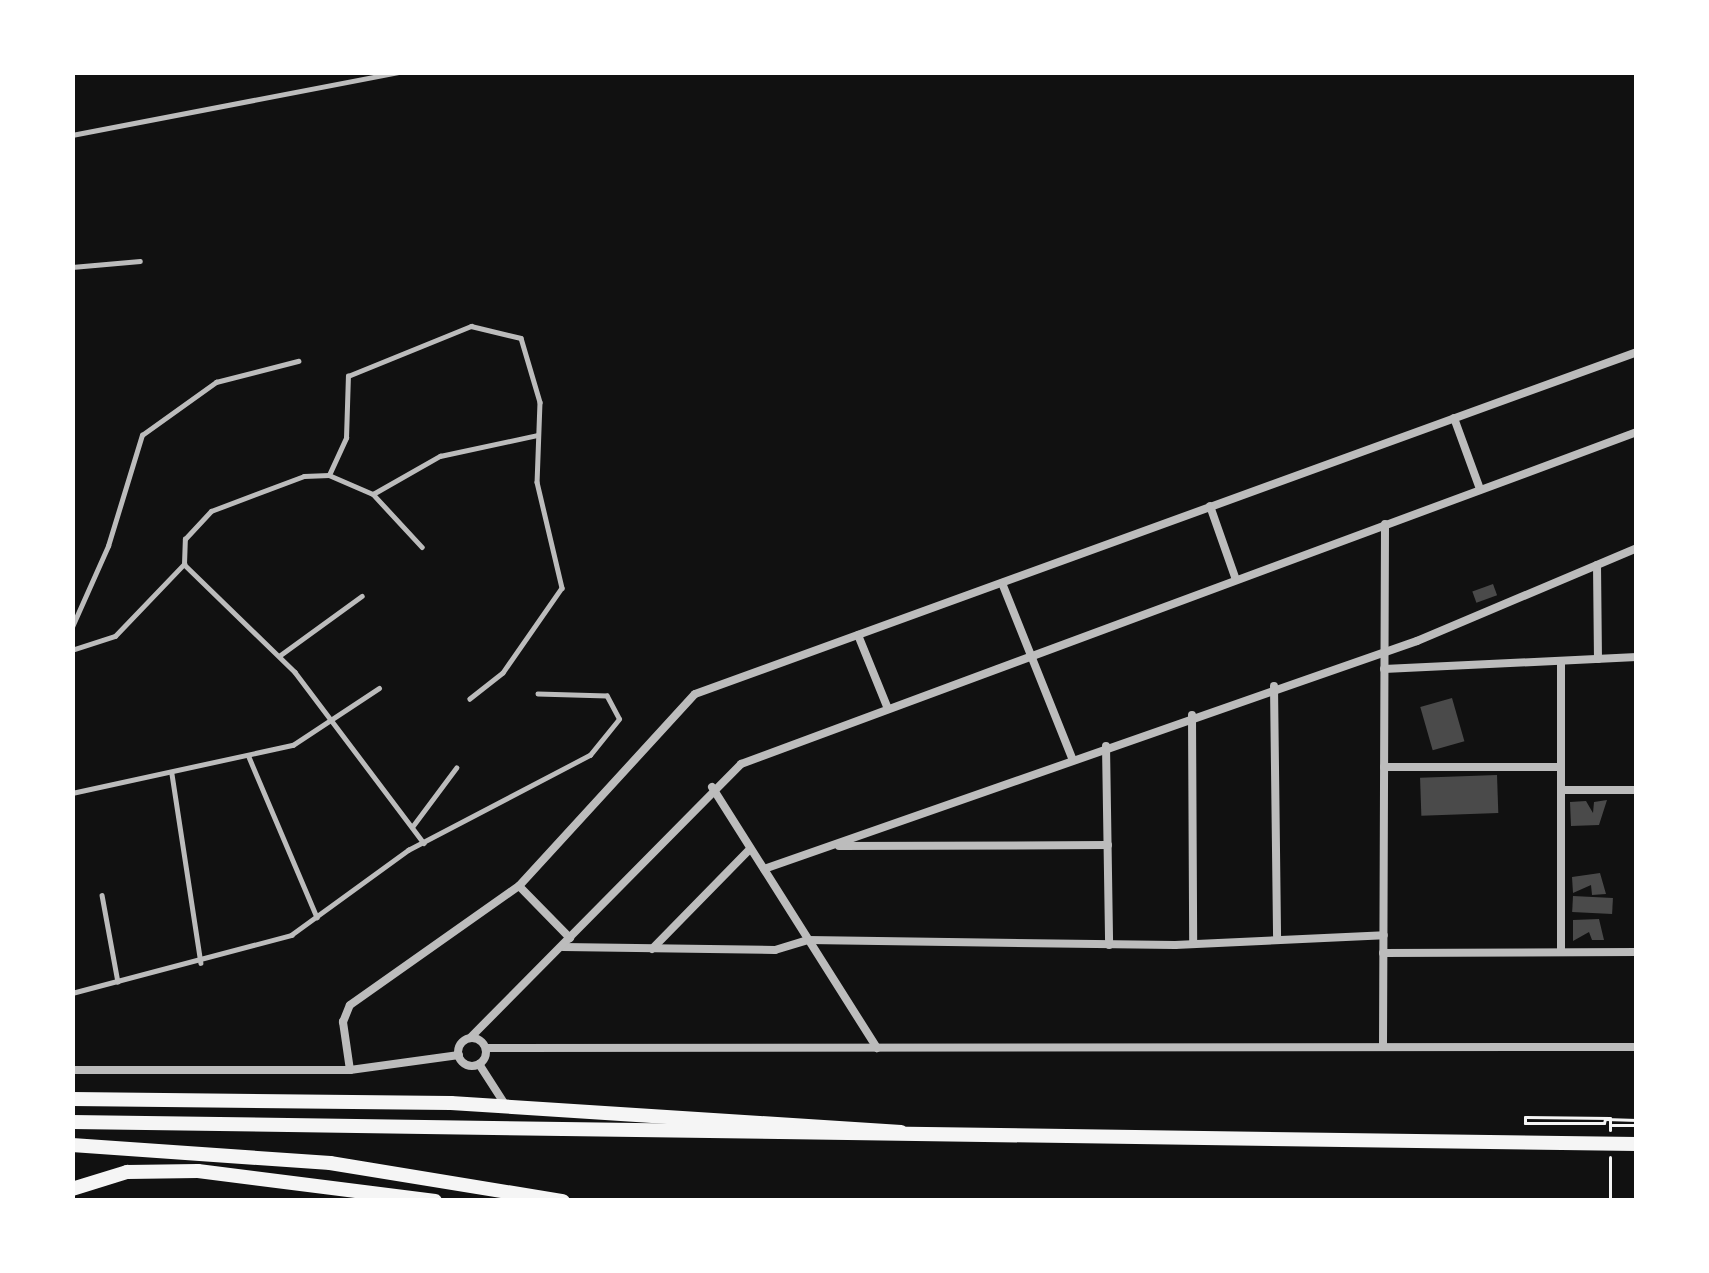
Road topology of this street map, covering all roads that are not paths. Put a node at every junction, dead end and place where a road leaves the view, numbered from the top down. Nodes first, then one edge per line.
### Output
1 (398, 72) edge
2 (72, 135) edge
3 (140, 261) dead end
4 (72, 267) edge
5 (1637, 352) edge
6 (298, 361) dead end
7 (1454, 418) junction
8 (1637, 432) edge
9 (538, 435) junction
10 (329, 475) junction
11 (1480, 489) junction
12 (373, 494) junction
13 (1210, 506) junction
14 (1384, 524) junction
15 (422, 547) dead end
16 (1637, 548) edge
17 (184, 564) junction
18 (1597, 565) junction
19 (1235, 577) junction
20 (1002, 583) junction
21 (362, 596) dead end
22 (72, 627) edge
23 (858, 635) junction
24 (1384, 648) junction
25 (72, 650) edge
26 (279, 656) junction
27 (1637, 657) edge
28 (1030, 658) junction
29 (1598, 659) junction
30 (1561, 661) junction
31 (1384, 669) junction
32 (1274, 686) junction
33 (379, 688) dead end
34 (538, 694) dead end
35 (470, 699) dead end
36 (888, 709) junction
37 (1192, 715) junction
38 (333, 723) junction
39 (1106, 746) junction
40 (249, 757) junction
41 (1072, 758) junction
42 (1384, 766) junction
43 (1561, 767) junction
44 (456, 768) dead end
45 (172, 774) junction
46 (712, 787) junction
47 (1562, 790) junction
48 (1637, 790) edge
49 (72, 793) edge
50 (412, 827) junction
51 (424, 842) junction
52 (1108, 845) junction
53 (829, 846) junction
54 (750, 849) junction
55 (764, 869) junction
56 (519, 886) junction
57 (102, 895) dead end
58 (318, 920) junction
59 (1384, 935) junction
60 (1277, 936) junction
61 (570, 938) junction
62 (808, 940) junction
63 (1193, 944) junction
64 (1109, 945) junction
65 (561, 947) junction
66 (652, 949) junction
67 (1561, 952) junction
68 (1637, 952) edge
69 (1383, 953) junction
70 (201, 963) junction
71 (118, 982) junction
72 (72, 993) edge
73 (472, 1037) junction
74 (1383, 1047) junction
75 (1637, 1047) edge
76 (486, 1048) junction
77 (877, 1048) junction
78 (459, 1055) junction
79 (479, 1064) junction
80 (72, 1070) edge
81 (350, 1070) junction
82 (72, 1099) edge
83 (505, 1106) junction
84 (72, 1122) edge
85 (936, 1139) junction
86 (1637, 1144) edge
87 (72, 1145) edge
88 (78, 1186) edge
89 (85, 1201) edge
90 (435, 1201) edge
91 (563, 1201) edge

1 - 2 lane
3 - 4 lane
5 - 7 street
6 - 22 lane
7 - 11 street
7 - 13 street
8 - 11 street
9 - 10 lane
9 - 12 lane
9 - 35 lane
10 - 12 lane
10 - 17 lane
11 - 14 street
12 - 15 lane
13 - 19 street
13 - 20 street
14 - 19 street
14 - 24 street
16 - 18 street
17 - 25 lane
17 - 26 lane
18 - 24 street
18 - 29 street
19 - 28 street
20 - 23 street
20 - 28 street
21 - 26 lane
23 - 36 street
23 - 56 street
24 - 31 street
24 - 32 street
26 - 38 lane
27 - 29 street
28 - 36 street
28 - 41 street
29 - 30 street
30 - 31 street
30 - 43 street
31 - 42 street
32 - 37 street
32 - 60 street
33 - 38 lane
34 - 51 lane
36 - 46 street
37 - 39 street
37 - 63 street
38 - 40 lane
38 - 50 lane
39 - 41 street
39 - 52 street
40 - 45 lane
40 - 58 lane
41 - 53 street
42 - 43 street
42 - 59 street
43 - 47 street
44 - 50 lane
45 - 49 lane
45 - 70 lane
46 - 54 street
46 - 61 street
47 - 48 street
47 - 67 street
50 - 51 lane
51 - 58 lane
52 - 53 street
52 - 64 street
53 - 55 street
54 - 55 street
54 - 66 street
55 - 62 street
56 - 61 street
56 - 81 street
57 - 71 lane
58 - 70 lane
59 - 60 street
59 - 69 street
60 - 63 street
61 - 65 street
62 - 64 street
62 - 66 street
62 - 77 street
63 - 64 street
65 - 66 street
65 - 73 street
67 - 68 street
67 - 69 street
69 - 74 street
70 - 71 lane
71 - 72 lane
73 - 76 street
73 - 78 street
74 - 75 street
74 - 77 street
76 - 77 street
76 - 79 street
78 - 79 street
78 - 81 street
79 - 83 street
80 - 81 street
82 - 83 highway
83 - 85 highway
84 - 85 highway
85 - 86 highway
87 - 91 highway
88 - 89 lane
88 - 90 highway

